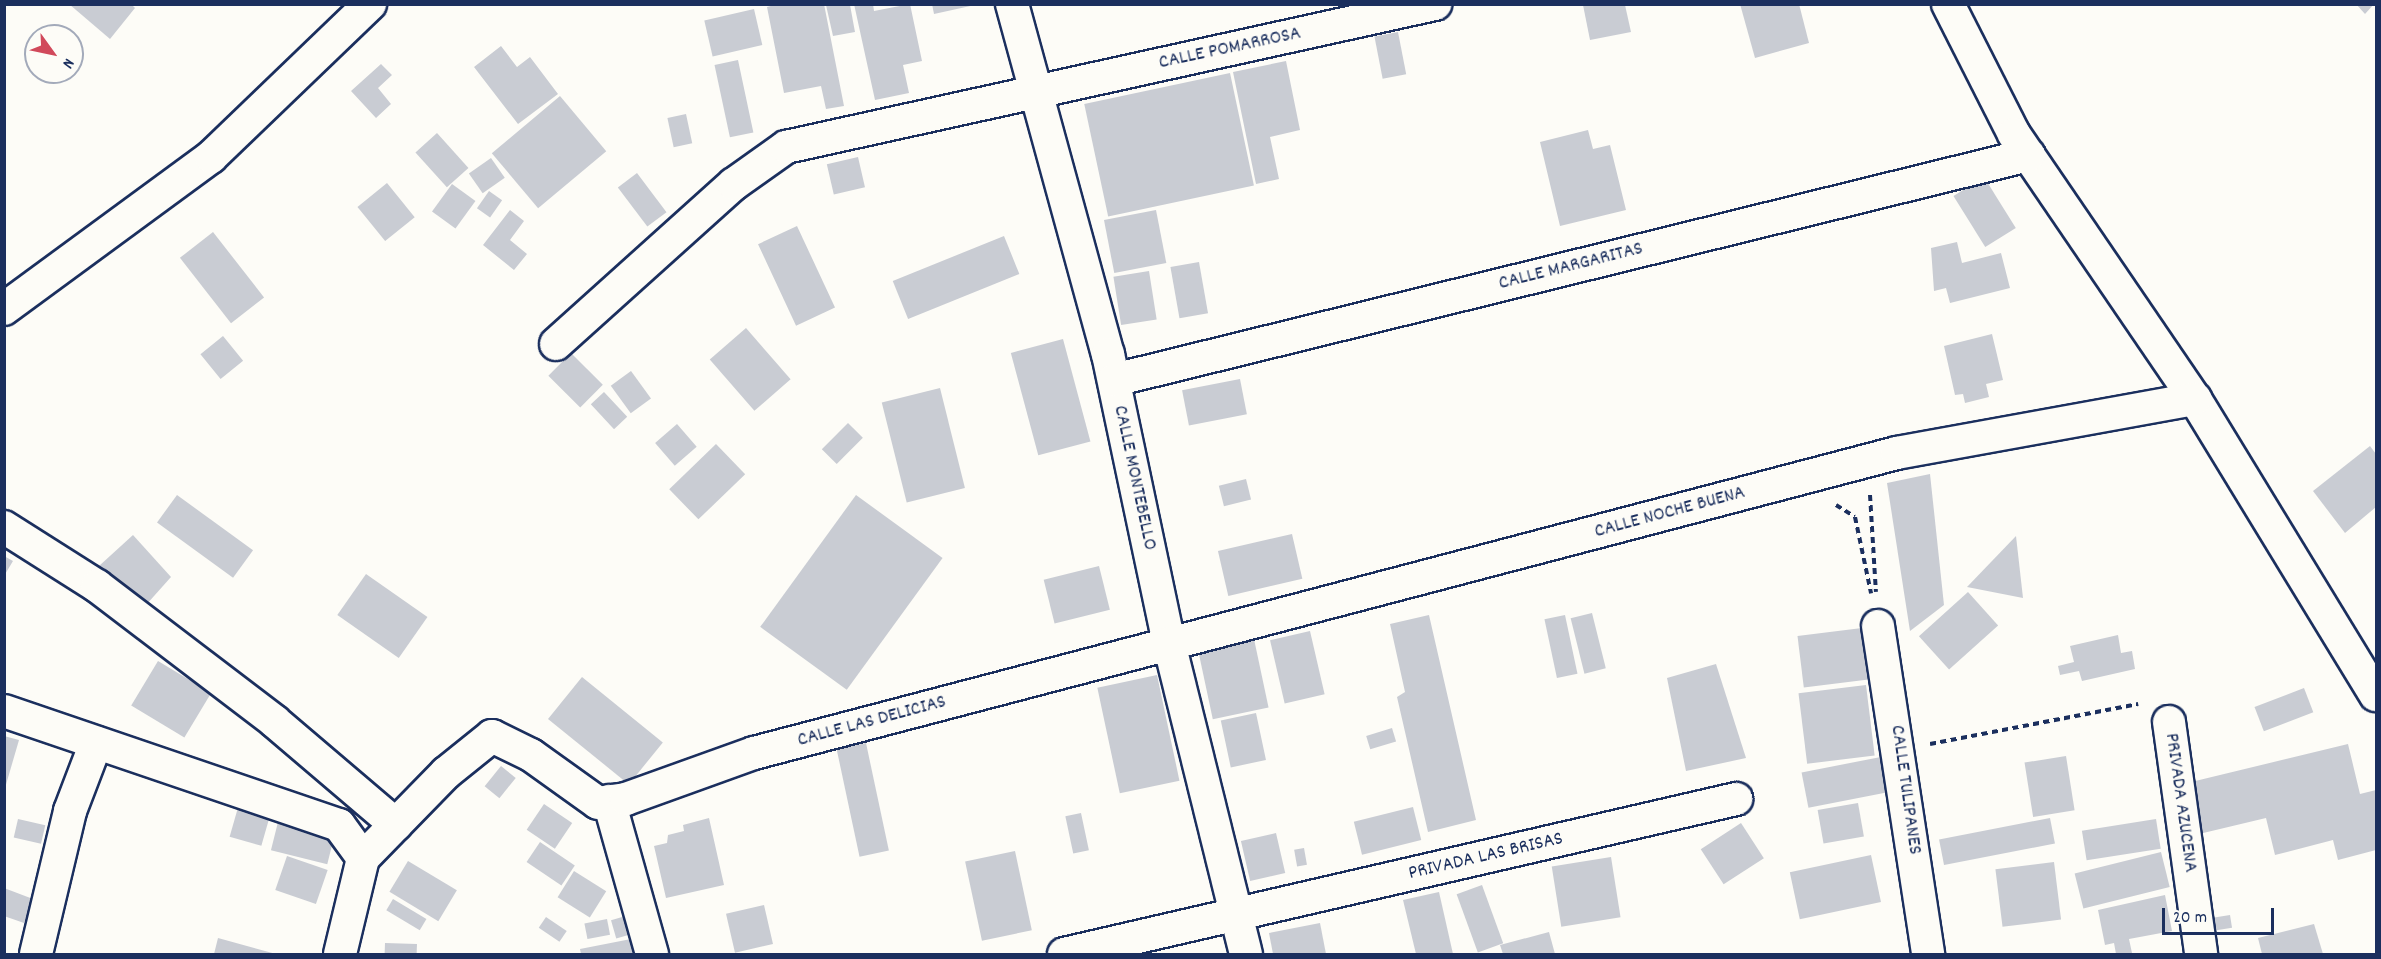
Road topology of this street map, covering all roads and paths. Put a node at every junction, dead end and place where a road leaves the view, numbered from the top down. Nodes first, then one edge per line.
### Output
1 (370, 4) edge
2 (1012, 4) edge
3 (1435, 4) edge
4 (1948, 4) edge
5 (1029, 92) junction
6 (2029, 155) junction
7 (4, 309) edge
8 (556, 344) dead end
9 (1114, 380) junction
10 (2195, 399) junction
11 (1897, 453) junction
12 (1798, 480) junction
13 (4, 527) edge
14 (1878, 626) junction
15 (1159, 645) junction
16 (2376, 695) edge
17 (4, 711) edge
18 (2169, 722) joint
19 (96, 743) junction
20 (1899, 750) junction
21 (1736, 799) dead end
22 (604, 802) junction
23 (396, 825) junction
24 (363, 858) junction
25 (1236, 915) junction
26 (36, 954) edge
27 (340, 954) edge
28 (652, 954) edge
29 (1064, 954) edge
30 (1246, 954) edge
31 (1928, 954) edge
32 (2201, 954) edge

1 - 7 street
2 - 5 street, CALLE MONTEBELLO
3 - 5 street, CALLE POMARROSA
4 - 6 street
5 - 8 street, CALLE POMARROSA
5 - 9 street, CALLE MONTEBELLO
6 - 9 street, CALLE MARGARITAS
6 - 10 street
9 - 15 street, CALLE MONTEBELLO
10 - 11 street, CALLE NOCHE BUENA
10 - 16 street
11 - 12 street, CALLE NOCHE BUENA
11 - 14 path
12 - 14 path
12 - 15 street, CALLE NOCHE BUENA
13 - 23 street
14 - 20 street, CALLE TULIPANES
15 - 22 street, CALLE LAS DELICIAS
15 - 25 street, CALLE MONTEBELLO
17 - 19 street
18 - 20 path
18 - 32 street, PRIVADA AZUCENA
19 - 24 street
19 - 26 street
20 - 31 street, CALLE TULIPANES
21 - 25 street, PRIVADA LAS BRISAS
22 - 23 street
22 - 28 street
23 - 24 street
24 - 27 street
25 - 29 street, PRIVADA LAS BRISAS
25 - 30 street, CALLE MONTEBELLO

